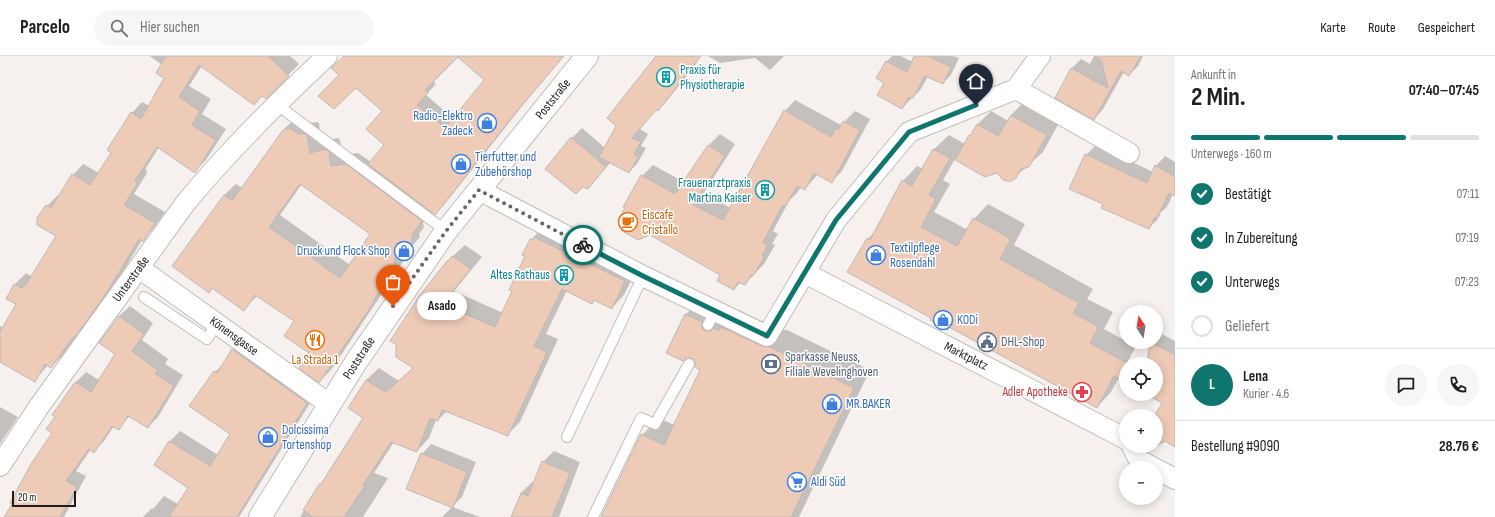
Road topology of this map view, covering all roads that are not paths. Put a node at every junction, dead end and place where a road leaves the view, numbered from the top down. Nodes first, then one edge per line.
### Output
1 (327, 56) edge
2 (587, 56) edge
3 (1040, 56) edge
4 (1016, 89) junction
5 (276, 104) junction
6 (1129, 153) dead end
7 (479, 190) junction
8 (446, 231) junction
9 (139, 268) junction
10 (805, 273) junction
11 (643, 276) junction
12 (144, 297) dead end
13 (217, 324) junction
14 (689, 364) dead end
15 (329, 404) junction
16 (1119, 435) edge
17 (567, 437) dead end
18 (0, 466) edge
19 (1163, 473) edge
20 (1175, 479) edge
21 (260, 517) edge
22 (593, 517) edge

1 - 5 street, Unterstraße
2 - 7 street, Poststraße
3 - 4 street
4 - 6 street
4 - 10 street
5 - 8 lane
5 - 9 street, Unterstraße
7 - 8 street, Poststraße
7 - 11 street
8 - 15 street, Poststraße
9 - 13 street, Könensgasse
9 - 18 street, Unterstraße
10 - 11 street
10 - 16 street, Marktplatz
11 - 17 lane
12 - 13 lane
13 - 15 street, Könensgasse
14 - 22 lane
15 - 21 street, Poststraße
19 - 20 street

